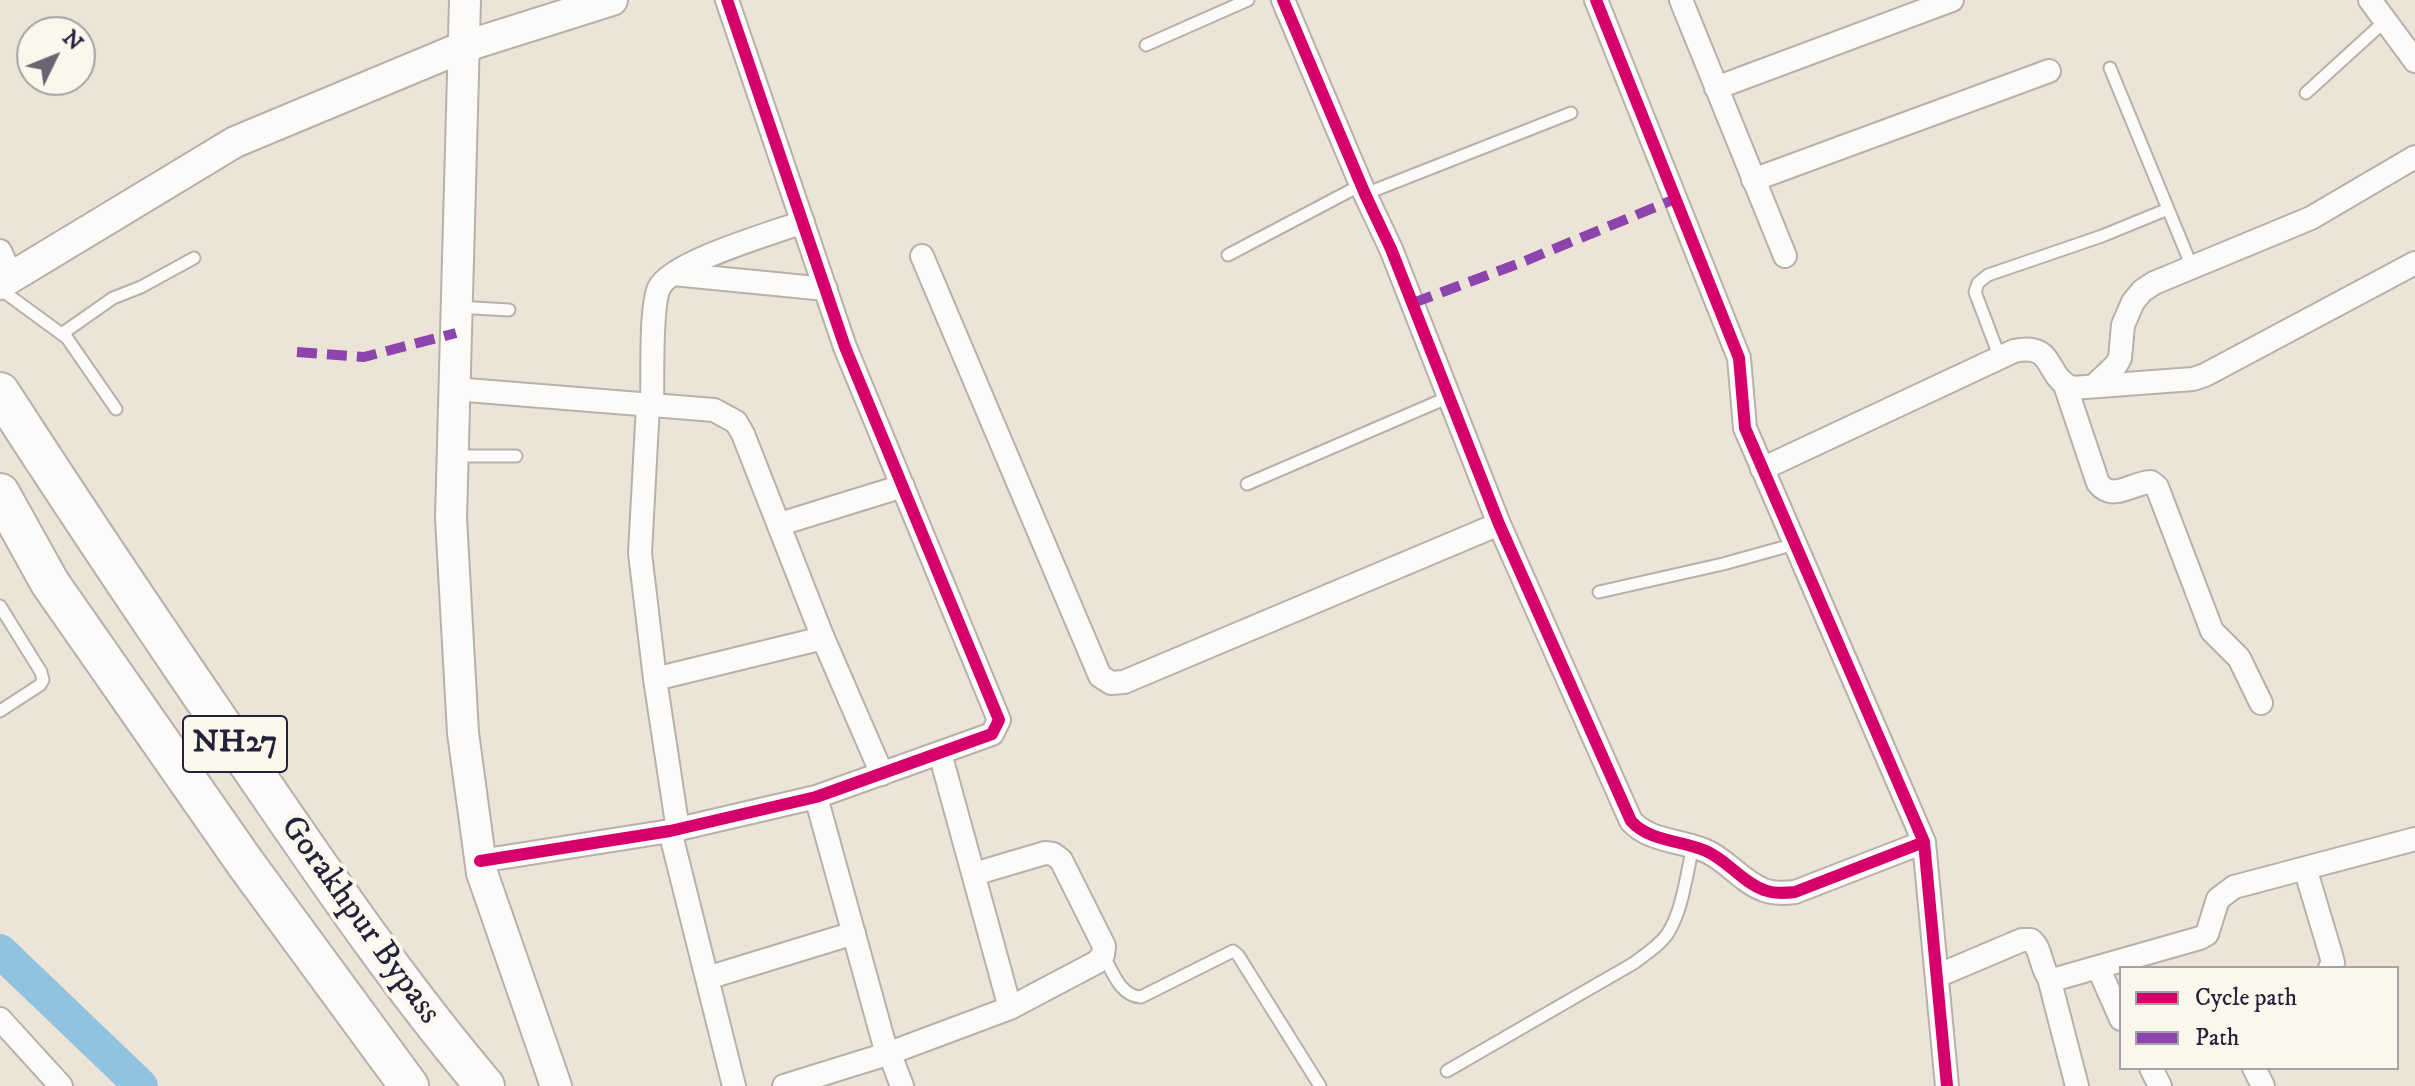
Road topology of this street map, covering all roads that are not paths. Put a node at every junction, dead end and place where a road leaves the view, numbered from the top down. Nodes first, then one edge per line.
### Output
1 (465, 0) edge
2 (612, 0) edge
3 (727, 0) edge
4 (1248, 0) edge
5 (1283, 0) edge
6 (1596, 0) edge
7 (1681, 0) edge
8 (1952, 0) edge
9 (2370, 0) edge
10 (2385, 21) junction
11 (1146, 45) dead end
12 (463, 47) junction
13 (2415, 61) edge
14 (2110, 68) dead end
15 (2049, 71) dead end
16 (1716, 88) junction
17 (2306, 93) dead end
18 (1571, 113) dead end
19 (2415, 157) edge
20 (1753, 180) junction
21 (1363, 190) junction
22 (2168, 209) junction
23 (803, 222) junction
24 (1228, 255) dead end
25 (922, 256) dead end
26 (1785, 256) dead end
27 (194, 258) dead end
28 (2415, 263) edge
29 (2192, 267) junction
30 (672, 274) junction
31 (3, 275) edge
32 (826, 289) junction
33 (457, 307) junction
34 (509, 310) dead end
35 (63, 333) junction
36 (2000, 358) junction
37 (2065, 385) junction
38 (2094, 386) junction
39 (454, 389) junction
40 (0, 392) edge
41 (1449, 397) junction
42 (650, 405) junction
43 (116, 409) dead end
44 (453, 456) junction
45 (516, 456) dead end
46 (1762, 469) junction
47 (1247, 484) dead end
48 (903, 486) junction
49 (0, 493) edge
50 (780, 524) junction
51 (1499, 524) junction
52 (1795, 544) junction
53 (1599, 592) dead end
54 (0, 606) edge
55 (823, 638) junction
56 (655, 679) junction
57 (2261, 703) dead end
58 (0, 711) edge
59 (940, 753) junction
60 (882, 774) junction
61 (816, 797) junction
62 (674, 830) junction
63 (2415, 839) edge
64 (1924, 842) junction
65 (1693, 847) junction
66 (480, 861) junction
67 (2305, 868) junction
68 (974, 874) junction
69 (854, 933) junction
70 (1103, 955) junction
71 (2331, 966) edge
72 (2098, 967) junction
73 (1937, 976) junction
74 (707, 978) junction
75 (2049, 978) junction
76 (1010, 1008) junction
77 (2119, 1014) edge
78 (0, 1019) edge
79 (888, 1053) junction
80 (1447, 1071) dead end
81 (61, 1086) edge
82 (409, 1086) edge
83 (485, 1086) edge
84 (556, 1086) edge
85 (734, 1086) edge
86 (784, 1086) edge
87 (902, 1086) edge
88 (1320, 1086) edge
89 (1947, 1086) edge
90 (2077, 1086) edge

1 - 12 main road
2 - 12 main road
3 - 23 street
4 - 11 lane
5 - 21 street
6 - 46 street
7 - 16 street
8 - 16 street
9 - 10 street
10 - 13 street
10 - 17 lane
12 - 31 main road
12 - 33 main road
14 - 22 lane
15 - 20 street
16 - 20 street
18 - 21 lane
19 - 29 street
20 - 26 street
21 - 24 lane
21 - 41 street
22 - 29 lane
22 - 36 lane
23 - 30 street
23 - 32 street
25 - 51 street
27 - 35 lane
28 - 38 street
29 - 38 street
30 - 32 street
30 - 42 street
31 - 35 lane
32 - 48 street
33 - 34 lane
33 - 39 main road
35 - 43 lane
36 - 37 street
36 - 46 street
37 - 38 street
37 - 57 street
39 - 42 street
39 - 44 main road
40 - 83 highway, Gorakhpur Bypass / NH27
41 - 47 lane
41 - 51 street
42 - 50 street
42 - 56 street
44 - 45 lane
44 - 66 main road
46 - 52 street
48 - 50 street
48 - 59 street
49 - 82 highway, NH27
50 - 55 street
51 - 65 street
52 - 53 lane
52 - 64 street
54 - 58 lane
55 - 56 street
55 - 60 street
56 - 62 street
59 - 60 street
59 - 68 street
60 - 61 street
61 - 62 street
61 - 69 street
62 - 66 street
62 - 74 street
63 - 67 street
64 - 65 street
64 - 73 street
65 - 80 lane
66 - 84 main road
67 - 71 street
67 - 72 street
68 - 70 street
68 - 76 street
69 - 74 street
69 - 79 street
70 - 76 street
70 - 88 lane
72 - 75 street
72 - 77 street
73 - 75 street
73 - 89 street
74 - 85 street
75 - 90 street
76 - 79 street
78 - 81 street
79 - 86 street
79 - 87 street

